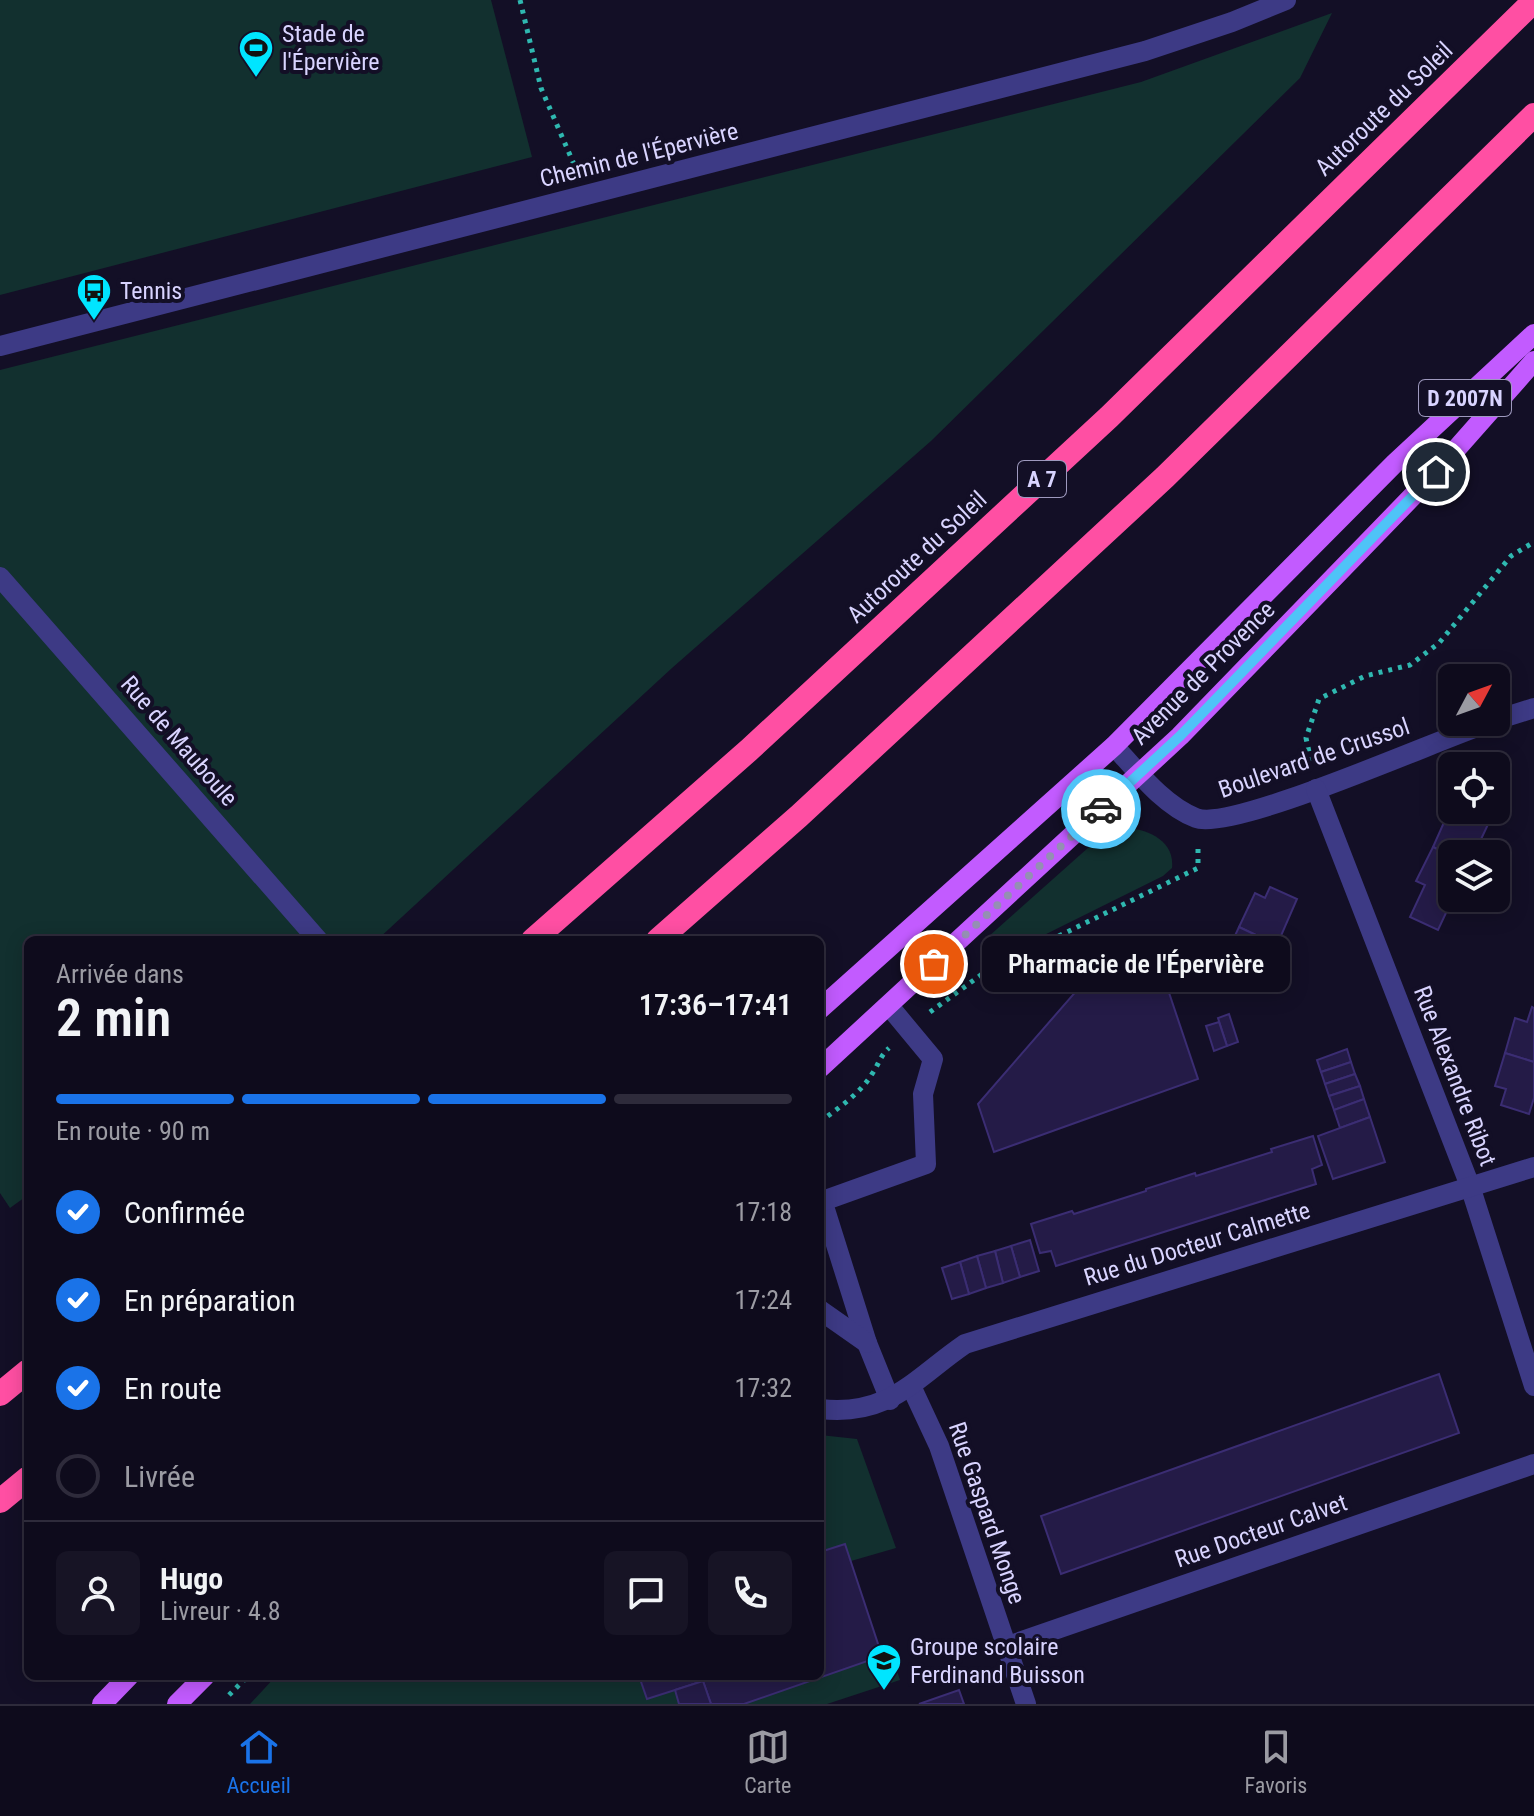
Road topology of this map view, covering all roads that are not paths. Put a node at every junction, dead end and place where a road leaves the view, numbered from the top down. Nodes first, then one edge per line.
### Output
1 (1286, 0) edge
2 (1534, 1) edge
3 (1534, 115) edge
4 (1534, 334) edge
5 (0, 346) edge
6 (1534, 361) edge
7 (0, 577) edge
8 (1534, 708) edge
9 (1510, 716) edge
10 (1454, 736) edge
11 (1114, 746) junction
12 (1139, 774) junction
13 (1316, 789) junction
14 (314, 936) edge
15 (538, 936) edge
16 (663, 936) edge
17 (824, 1005) edge
18 (889, 1006) junction
19 (824, 1064) edge
20 (1534, 1167) edge
21 (1470, 1186) junction
22 (824, 1200) edge
23 (824, 1210) edge
24 (824, 1313) edge
25 (867, 1343) junction
26 (24, 1374) edge
27 (911, 1386) junction
28 (1534, 1386) edge
29 (0, 1394) edge
30 (890, 1400) junction
31 (824, 1409) edge
32 (1534, 1464) edge
33 (24, 1481) edge
34 (0, 1501) edge
35 (1005, 1647) junction
36 (125, 1680) edge
37 (201, 1680) edge
38 (102, 1704) edge
39 (177, 1704) edge
40 (1026, 1704) edge

1 - 5 street, Chemin de l'Épervière
2 - 15 highway, Autoroute du Soleil / A 7
3 - 16 highway
4 - 11 main road, Avenue de Provence / D 2007N
6 - 12 main road, Avenue de Provence / D 2007N
7 - 14 street, Rue de Mauboule
8 - 9 street, Boulevard de Crussol
10 - 13 street, Boulevard de Crussol
11 - 12 street
11 - 17 main road, Avenue de Provence / D 2007N
12 - 13 street, Boulevard de Crussol
12 - 18 main road, Avenue de Provence / D 2007N
13 - 21 street, Rue Alexandre Ribot
18 - 19 main road, Avenue de Provence / D 2007N
18 - 22 street
20 - 21 street, Rue du Docteur Calmette
21 - 27 street, Rue du Docteur Calmette
21 - 28 street, Rue Alexandre Ribot
23 - 25 street
24 - 25 street
25 - 30 street
26 - 29 highway
27 - 30 street, Rue du Docteur Calmette
27 - 35 street, Rue Gaspard Monge
30 - 31 street
32 - 35 street, Rue Docteur Calvet
33 - 34 highway
35 - 40 street, Rue Gaspard Monge
36 - 38 main road
37 - 39 main road

